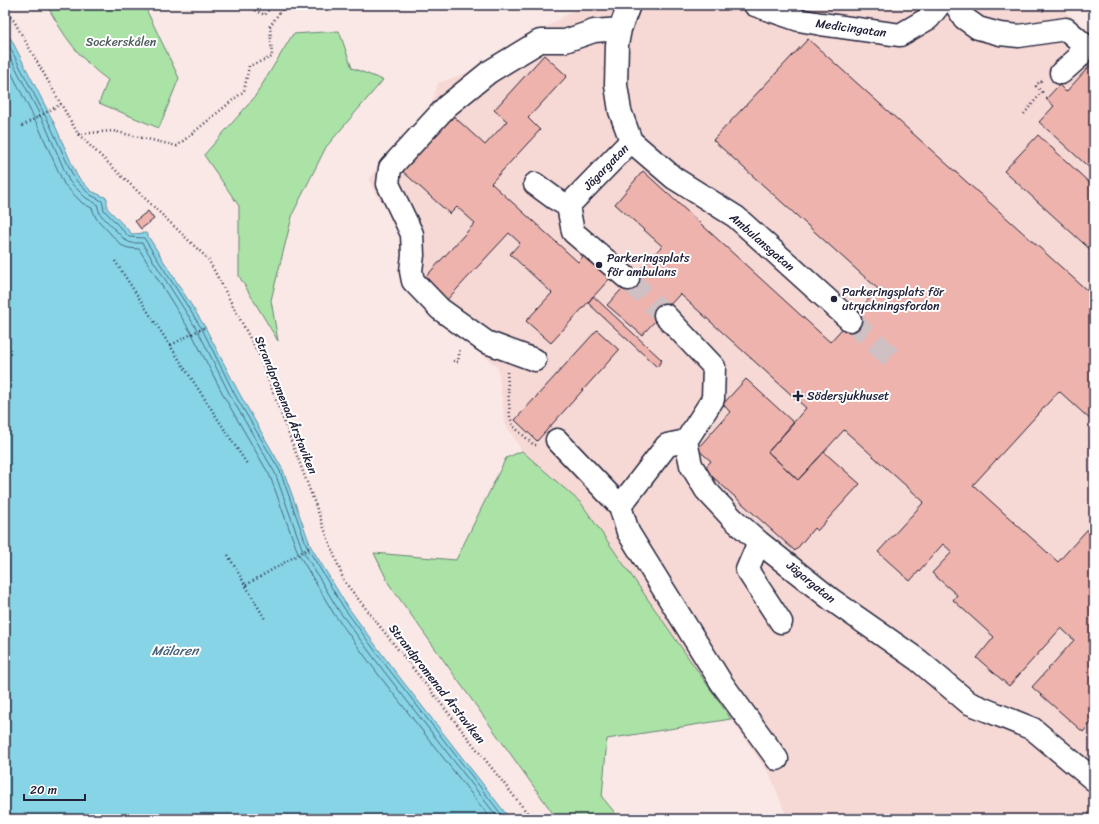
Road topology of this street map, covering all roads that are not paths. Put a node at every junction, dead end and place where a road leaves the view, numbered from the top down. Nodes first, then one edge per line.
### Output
1 (629, 5) edge
2 (755, 5) edge
3 (939, 5) edge
4 (956, 5) edge
5 (620, 29) junction
6 (1061, 73) road end
7 (631, 141) junction
8 (535, 184) dead end
9 (568, 206) junction
10 (628, 279) tunnel mouth
11 (665, 315) tunnel mouth
12 (850, 320) tunnel mouth
13 (535, 360) dead end
14 (557, 440) road end
15 (686, 441) junction
16 (620, 506) junction
17 (759, 542) junction
18 (781, 622) dead end
19 (777, 759) dead end
20 (1094, 780) edge

1 - 5 street, Jägargatan
2 - 3 street, Medicingatan
4 - 6 street
5 - 7 street, Jägargatan
5 - 13 street
7 - 9 street, Jägargatan
7 - 12 street, Ambulansgatan
8 - 9 street
9 - 10 street
11 - 15 street
14 - 16 street
15 - 16 street
15 - 17 street, Jägargatan
16 - 19 street
17 - 18 street
17 - 20 street, Jägargatan

